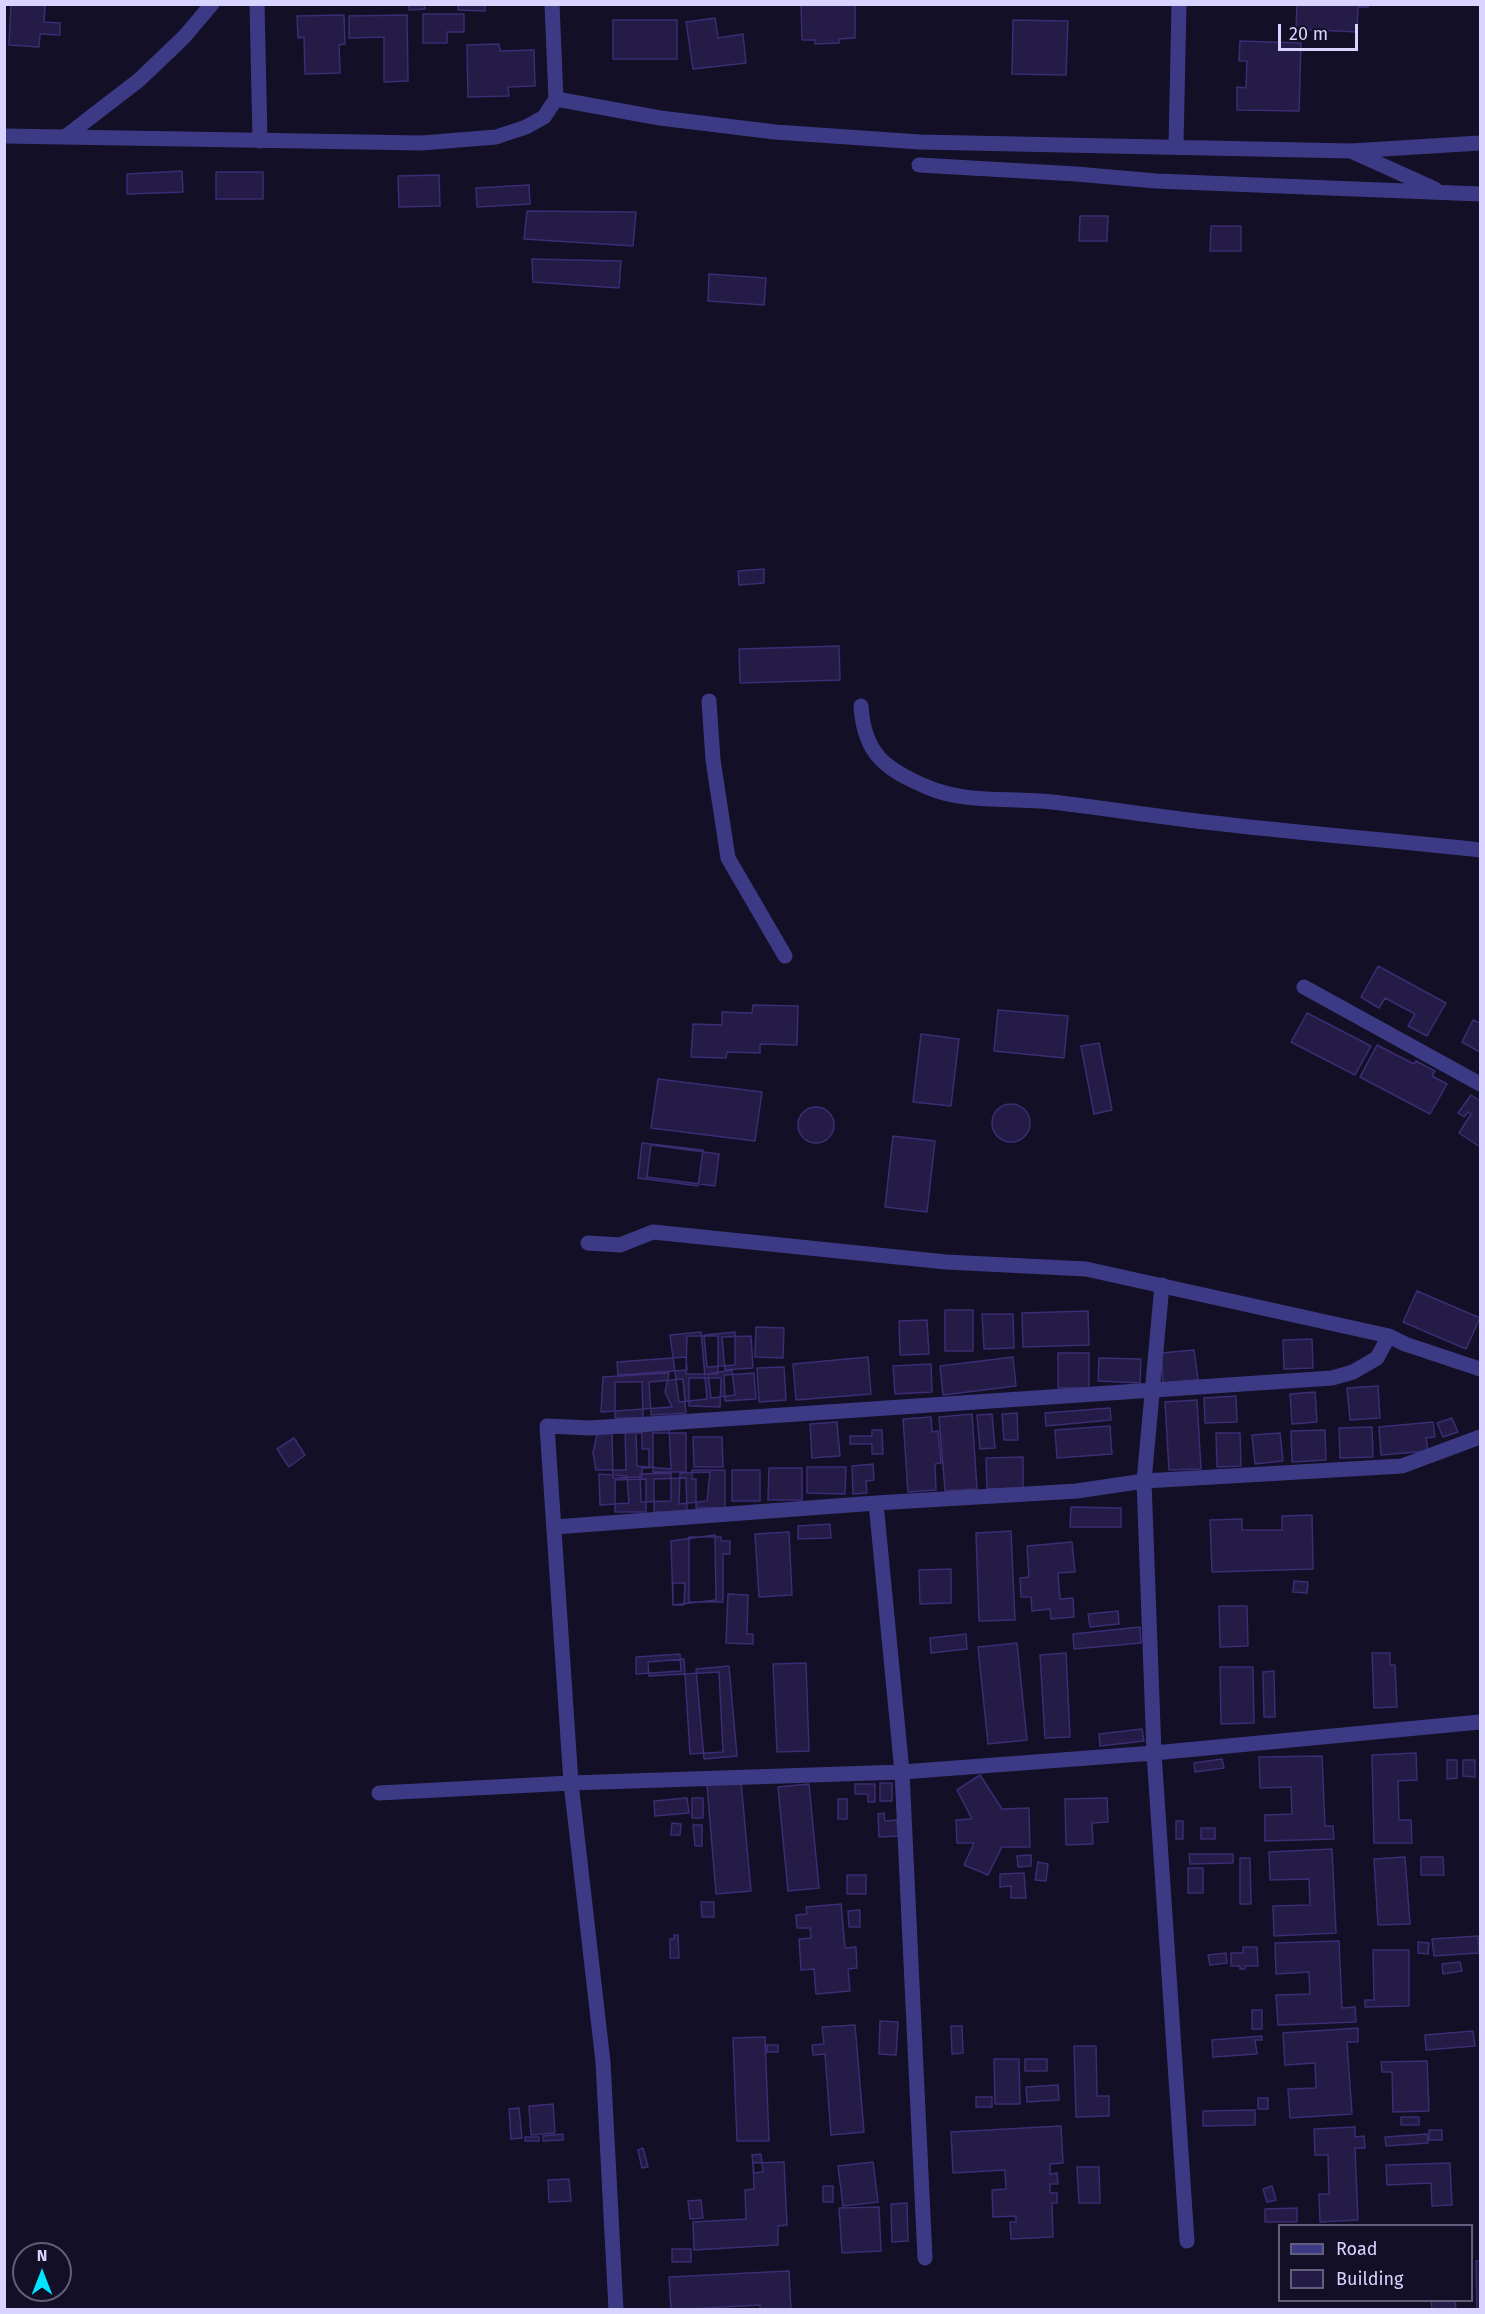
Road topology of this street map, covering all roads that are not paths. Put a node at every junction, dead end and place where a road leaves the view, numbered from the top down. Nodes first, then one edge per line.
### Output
1 (212, 4) edge
2 (257, 4) edge
3 (552, 4) edge
4 (1179, 4) edge
5 (556, 99) junction
6 (4, 136) edge
7 (65, 137) junction
8 (260, 141) junction
9 (1480, 143) edge
10 (1176, 146) junction
11 (1350, 151) junction
12 (919, 165) dead end
13 (1442, 192) junction
14 (1480, 194) edge
15 (709, 701) dead end
16 (861, 706) dead end
17 (1480, 850) edge
18 (785, 956) dead end
19 (1304, 987) dead end
20 (1480, 1084) edge
21 (588, 1243) dead end
22 (1162, 1285) junction
23 (1389, 1336) junction
24 (1480, 1369) edge
25 (1153, 1390) junction
26 (1480, 1437) edge
27 (1144, 1481) junction
28 (876, 1503) junction
29 (555, 1527) junction
30 (1480, 1722) edge
31 (1154, 1754) junction
32 (902, 1772) junction
33 (571, 1784) junction
34 (379, 1793) dead end
35 (1187, 2241) dead end
36 (925, 2258) dead end
37 (616, 2310) edge

1 - 7 street
2 - 8 street
3 - 5 street
4 - 10 street
5 - 8 street
5 - 10 street
6 - 7 street
7 - 8 street
9 - 11 street
10 - 11 street
11 - 13 street
12 - 13 street
13 - 14 street
15 - 18 street
16 - 17 street
19 - 20 street
21 - 22 street
22 - 23 street
22 - 25 street
23 - 24 street
23 - 25 street
25 - 27 street
25 - 29 street
26 - 27 street
27 - 28 street
27 - 31 street
28 - 29 street
28 - 32 street
29 - 33 street
30 - 31 street
31 - 32 street
31 - 35 street
32 - 33 street
32 - 36 street
33 - 34 street
33 - 37 street

